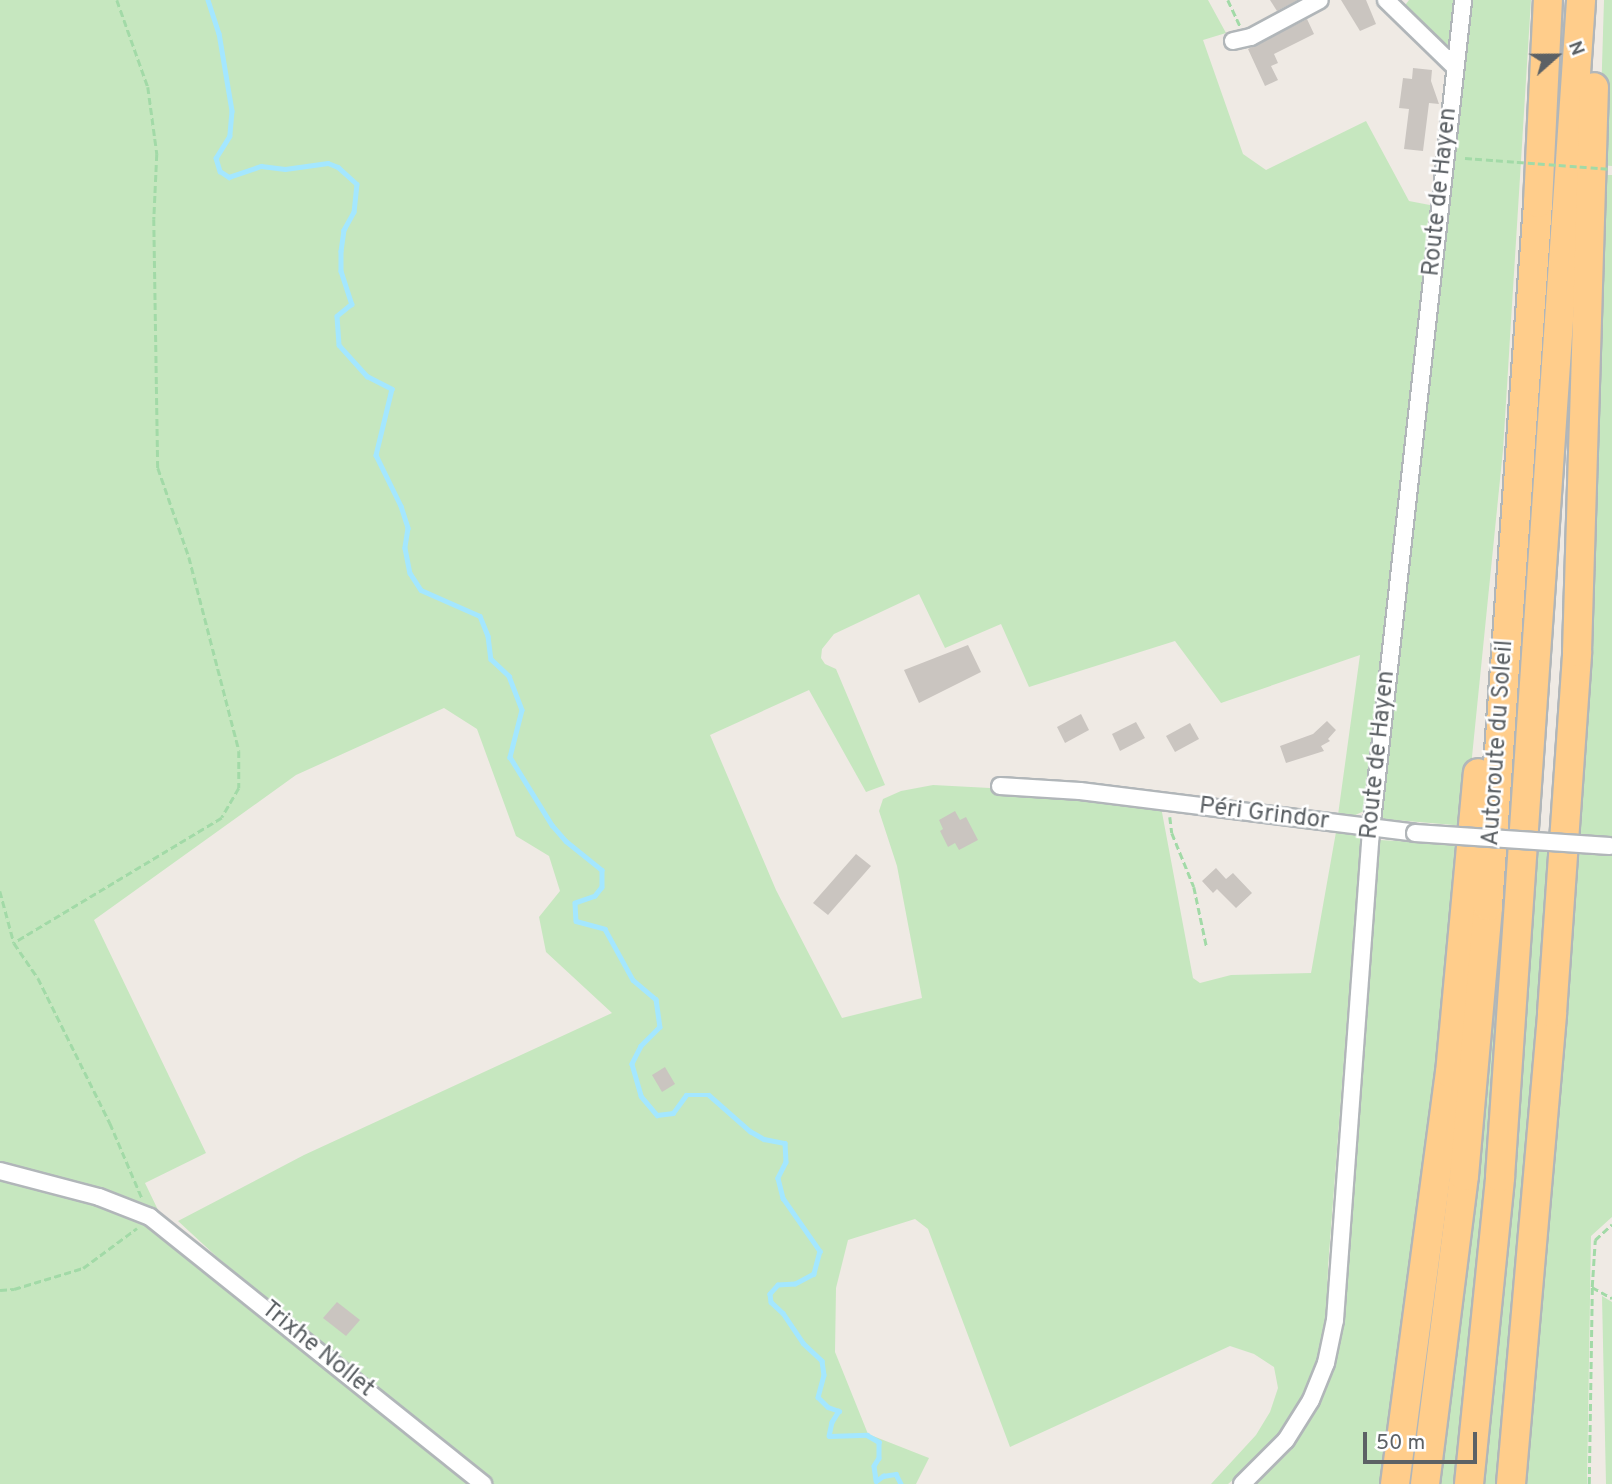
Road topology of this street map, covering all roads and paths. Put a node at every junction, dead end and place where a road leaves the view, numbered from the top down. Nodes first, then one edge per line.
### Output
1 (117, 0) edge
2 (1228, 0) edge
3 (1320, 0) edge
4 (1386, 0) edge
5 (1463, 0) edge
6 (1548, 0) edge
7 (1581, 0) edge
8 (1596, 0) edge
9 (1240, 40) joint
10 (1455, 68) junction
11 (1465, 158) dead end
12 (1612, 169) edge
13 (1512, 559) junction
14 (1000, 786) dead end
15 (1169, 803) junction
16 (1371, 830) junction
17 (1611, 846) edge
18 (0, 891) edge
19 (14, 943) junction
20 (1207, 948) dead end
21 (0, 1171) edge
22 (150, 1217) junction
23 (1612, 1224) edge
24 (1592, 1287) junction
25 (0, 1290) edge
26 (1612, 1298) edge
27 (483, 1484) edge
28 (1242, 1484) edge
29 (1395, 1484) edge
30 (1425, 1484) edge
31 (1469, 1484) edge
32 (1511, 1484) edge
33 (1589, 1484) edge

1 - 19 path
2 - 9 path
3 - 9 street
4 - 10 street
5 - 10 street, Route de Hayen
6 - 13 highway, Autoroute du Soleil
7 - 31 highway, Autoroute du Soleil
8 - 32 highway
10 - 16 street, Route de Hayen
11 - 12 path, bridge
13 - 29 highway
13 - 30 highway, Autoroute du Soleil
14 - 15 street, Péri Grindor
15 - 16 street, Péri Grindor
15 - 20 path
16 - 17 street, Péri Grindor, bridge
16 - 28 street, Route de Hayen
18 - 19 path
19 - 22 path
21 - 22 street, Trixhe Nollet
22 - 25 path
22 - 27 street, Trixhe Nollet
23 - 24 path
24 - 26 path
24 - 33 path

